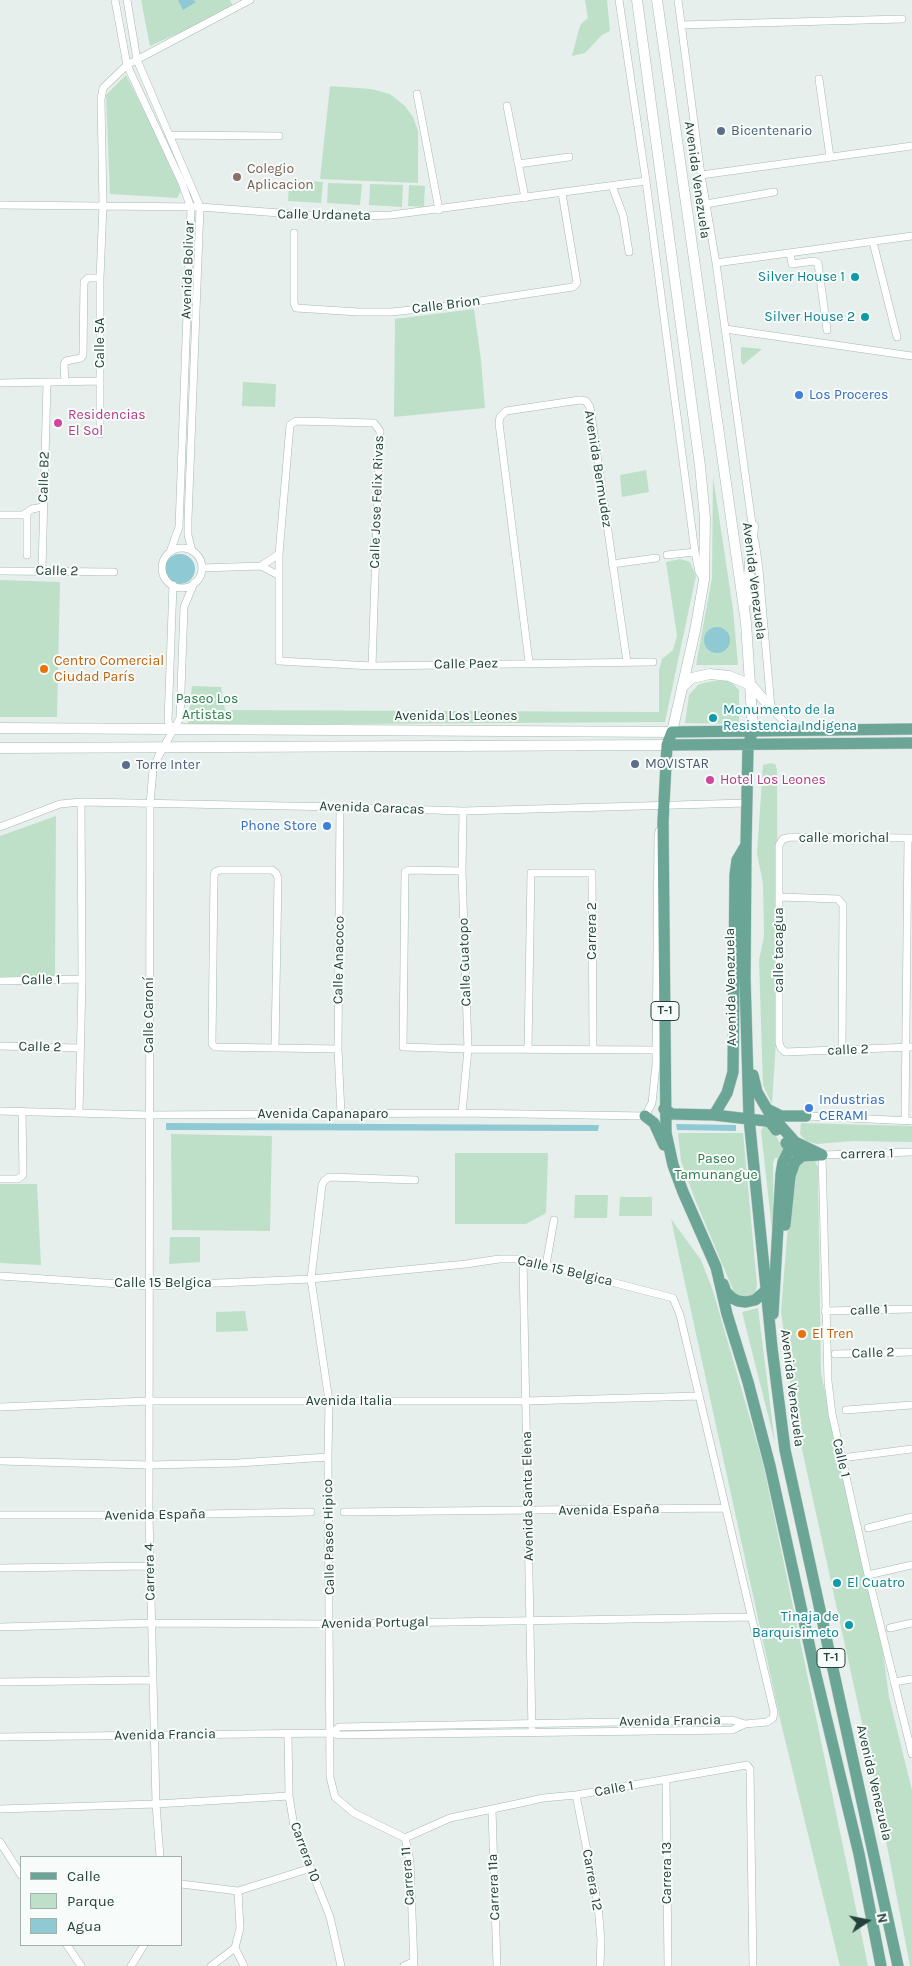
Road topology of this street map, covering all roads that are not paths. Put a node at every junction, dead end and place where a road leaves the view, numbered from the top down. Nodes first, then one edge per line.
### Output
1 (115, 0) edge
2 (127, 0) edge
3 (619, 0) edge
4 (637, 0) edge
5 (656, 0) edge
6 (678, 0) edge
7 (245, 1) edge
8 (902, 19) dead end
9 (681, 25) junction
10 (137, 60) junction
11 (127, 65) junction
12 (819, 79) dead end
13 (417, 94) dead end
14 (507, 106) dead end
15 (169, 135) junction
16 (279, 136) dead end
17 (912, 146) edge
18 (569, 157) dead end
19 (830, 157) junction
20 (518, 164) junction
21 (701, 174) junction
22 (646, 181) junction
23 (612, 186) junction
24 (774, 192) dead end
25 (562, 193) junction
26 (524, 198) junction
27 (706, 204) junction
28 (0, 205) edge
29 (103, 205) junction
30 (200, 207) junction
31 (190, 208) junction
32 (439, 210) junction
33 (294, 233) dead end
34 (912, 236) edge
35 (873, 242) junction
36 (629, 252) dead end
37 (790, 253) junction
38 (716, 263) junction
39 (100, 278) junction
40 (725, 329) junction
41 (827, 330) dead end
42 (897, 337) dead end
43 (912, 356) edge
44 (100, 381) junction
45 (0, 382) edge
46 (64, 382) junction
47 (47, 383) junction
48 (100, 434) dead end
49 (43, 508) junction
50 (27, 514) junction
51 (0, 515) edge
52 (752, 526) junction
53 (192, 551) junction
54 (170, 552) junction
55 (695, 552) junction
56 (279, 554) junction
57 (27, 555) dead end
58 (667, 555) dead end
59 (656, 558) dead end
60 (612, 564) junction
61 (261, 566) junction
62 (202, 568) junction
63 (42, 570) junction
64 (0, 571) edge
65 (114, 572) dead end
66 (278, 575) junction
67 (704, 580) junction
68 (194, 583) junction
69 (172, 585) junction
70 (746, 623) junction
71 (279, 661) joint
72 (530, 662) junction
73 (627, 662) junction
74 (653, 662) dead end
75 (372, 666) junction
76 (751, 685) junction
77 (682, 687) junction
78 (771, 708) junction
79 (0, 728) edge
80 (912, 729) edge
81 (172, 730) junction
82 (753, 730) junction
83 (794, 731) junction
84 (672, 732) junction
85 (912, 743) edge
86 (668, 745) junction
87 (165, 746) junction
88 (748, 746) junction
89 (0, 748) edge
90 (81, 802) junction
91 (747, 803) junction
92 (150, 804) junction
93 (664, 804) junction
94 (340, 807) junction
95 (463, 811) junction
96 (663, 822) junction
97 (0, 827) edge
98 (910, 838) edge
99 (746, 845) junction
100 (779, 845) joint
101 (462, 871) junction
102 (779, 896) junction
103 (745, 978) junction
104 (82, 979) junction
105 (0, 981) edge
106 (0, 1046) edge
107 (275, 1047) junction
108 (909, 1047) edge
109 (80, 1048) junction
110 (338, 1049) junction
111 (468, 1049) junction
112 (528, 1050) junction
113 (593, 1050) junction
114 (655, 1050) junction
115 (842, 1050) junction
116 (785, 1052) joint
117 (765, 1106) junction
118 (664, 1109) junction
119 (0, 1111) edge
120 (22, 1111) junction
121 (79, 1113) junction
122 (462, 1113) junction
123 (341, 1114) junction
124 (149, 1115) junction
125 (714, 1115) junction
126 (645, 1116) junction
127 (806, 1116) joint
128 (749, 1118) junction
129 (908, 1121) edge
130 (790, 1148) junction
131 (912, 1152) edge
132 (822, 1155) junction
133 (802, 1156) junction
134 (673, 1165) junction
135 (0, 1179) edge
136 (414, 1180) dead end
137 (554, 1220) dead end
138 (524, 1259) junction
139 (546, 1265) junction
140 (716, 1267) junction
141 (777, 1268) junction
142 (0, 1276) edge
143 (311, 1279) junction
144 (776, 1282) junction
145 (150, 1286) junction
146 (766, 1292) junction
147 (912, 1309) edge
148 (825, 1311) junction
149 (772, 1348) junction
150 (912, 1352) edge
151 (834, 1354) dead end
152 (699, 1396) junction
153 (329, 1400) junction
154 (149, 1401) junction
155 (526, 1401) junction
156 (912, 1405) edge
157 (0, 1407) edge
158 (846, 1410) dead end
159 (912, 1449) edge
160 (328, 1457) junction
161 (841, 1458) junction
162 (0, 1461) edge
163 (149, 1465) junction
164 (725, 1508) junction
165 (528, 1511) junction
166 (311, 1512) dead end
167 (344, 1512) dead end
168 (0, 1514) edge
169 (149, 1515) junction
170 (912, 1517) edge
171 (868, 1528) dead end
172 (912, 1565) edge
173 (150, 1566) junction
174 (0, 1568) edge
175 (868, 1574) junction
176 (750, 1617) junction
177 (531, 1620) junction
178 (912, 1622) edge
179 (152, 1623) junction
180 (330, 1624) junction
181 (0, 1627) edge
182 (890, 1628) dead end
183 (912, 1678) edge
184 (153, 1680) junction
185 (0, 1682) edge
186 (894, 1682) junction
187 (774, 1712) joint
188 (903, 1718) junction
189 (912, 1718) edge
190 (532, 1728) junction
191 (330, 1733) junction
192 (910, 1733) edge
193 (288, 1734) junction
194 (154, 1735) junction
195 (0, 1737) edge
196 (912, 1754) edge
197 (666, 1780) junction
198 (576, 1795) junction
199 (289, 1796) junction
200 (335, 1797) joint
201 (156, 1804) junction
202 (0, 1809) edge
203 (492, 1809) junction
204 (405, 1838) junction
205 (0, 1842) edge
206 (160, 1856) edge
207 (311, 1868) junction
208 (20, 1872) edge
209 (182, 1884) edge
210 (238, 1891) junction
211 (68, 1946) edge
212 (143, 1946) edge
213 (235, 1948) junction
214 (414, 1964) edge
215 (81, 1966) edge
216 (131, 1966) edge
217 (211, 1966) edge
218 (244, 1966) edge
219 (341, 1966) edge
220 (404, 1966) edge
221 (497, 1966) edge
222 (600, 1966) edge
223 (668, 1966) edge
224 (753, 1966) edge
225 (881, 1966) edge
226 (898, 1966) edge

1 - 11 street, Avenida Bolivar
2 - 10 street, Avenida Bolivar
3 - 22 street
4 - 67 street
5 - 70 street, Avenida Venezuela
6 - 9 street, Avenida Venezuela
7 - 10 street, Calle 5A
8 - 9 street
9 - 21 street, Avenida Venezuela
10 - 11 street, Calle 5A
10 - 15 street, Avenida Bolivar
11 - 29 street, Calle 5A
11 - 31 street, Avenida Bolivar
12 - 19 street
13 - 32 street
14 - 20 street
15 - 16 street
15 - 30 street, Avenida Bolivar
17 - 19 street
18 - 20 street
19 - 21 street
20 - 26 street
21 - 27 street, Avenida Venezuela
22 - 23 street, Calle Urdaneta
22 - 55 street
23 - 25 street, Calle Urdaneta
23 - 36 street
24 - 27 street
25 - 26 street, Calle Urdaneta
25 - 33 street, Calle Brion
26 - 32 street, Calle Urdaneta
27 - 38 street, Avenida Venezuela
28 - 29 street, Calle Urdaneta
29 - 31 street, Calle Urdaneta
29 - 39 street, Calle 5A
30 - 31 street, Calle Urdaneta
30 - 32 street, Calle Urdaneta
30 - 53 street, Avenida Bolivar
31 - 54 street, Avenida Bolivar
34 - 35 street
35 - 37 street
35 - 42 street
37 - 38 street
37 - 41 street
38 - 40 street, Avenida Venezuela
39 - 44 street, Calle 5A
39 - 46 street
40 - 43 street
40 - 52 street, Avenida Venezuela
44 - 46 street, Calle 5A
44 - 48 street
45 - 47 street, Calle 5A
46 - 47 street, Calle 5A
47 - 49 street, Calle B2
49 - 50 street
49 - 63 street, Calle B2
50 - 51 street
50 - 57 street
52 - 70 street
52 - 78 street, Avenida Venezuela
53 - 54 street
53 - 62 street, Avenida Bolivar
54 - 69 street, Avenida Bolivar
55 - 58 street
55 - 67 street
56 - 61 street
56 - 66 street, Calle Jose Felix Rivas
56 - 75 street, Calle Jose Felix Rivas
59 - 60 street
60 - 72 street, Avenida Bermudez
60 - 73 street, Avenida Bermudez
61 - 62 street
61 - 66 street
62 - 68 street
63 - 64 street, Calle 2
63 - 65 street, Calle 2
66 - 71 street, Calle Jose Felix Rivas
67 - 77 street
68 - 69 street
68 - 81 street
69 - 81 street, Avenida Bolivar
70 - 76 street, Avenida Venezuela
71 - 75 street, Calle Paez
72 - 73 street, Calle Paez
72 - 75 street, Calle Paez
73 - 74 street, Calle Paez
76 - 77 street
76 - 78 street
76 - 82 street, Avenida Venezuela
77 - 84 street
78 - 83 street
79 - 81 street, Avenida Los Leones
80 - 83 main road, Avenida Los Leones
81 - 84 street, Avenida Los Leones
81 - 87 street, Calle Caroní
82 - 83 main road, Avenida Los Leones
82 - 84 main road, Avenida Los Leones
82 - 88 main road, Avenida Venezuela / T-1
84 - 86 main road, T-1
85 - 88 main road
86 - 87 street
86 - 88 main road
86 - 93 main road, T-1
87 - 89 street
87 - 92 street, Calle Caroní
88 - 91 main road, Avenida Venezuela / T-1
90 - 92 street, Avenida Caracas
90 - 97 street, Avenida Caracas
90 - 104 street
91 - 93 street, Avenida Caracas
91 - 99 main road, Avenida Venezuela / T-1
92 - 94 street, Avenida Caracas
92 - 124 street, Calle Caroní
93 - 95 street, Avenida Caracas
93 - 96 main road, T-1
94 - 95 street, Avenida Caracas
94 - 110 street, Calle Anacoco
95 - 101 street, Calle Guatopo
96 - 114 street
96 - 118 main road, T-1
98 - 100 street, calle morichal
98 - 108 street
99 - 103 main road, Avenida Venezuela / T-1
99 - 125 main road
100 - 102 street, calle tacagua
101 - 111 street, Calle Guatopo
101 - 111 street
102 - 115 street
102 - 116 street, calle tacagua
103 - 117 main road
103 - 128 main road, Avenida Venezuela / T-1
104 - 105 street, Calle 1
104 - 109 street
106 - 109 street, Calle 2
107 - 107 street
107 - 110 street
108 - 115 street, calle 2
108 - 129 street
109 - 121 street
110 - 123 street, Calle Anacoco
111 - 112 street
111 - 122 street, Calle Guatopo
112 - 113 street
112 - 113 street, Carrera 2
113 - 114 street
114 - 126 street
115 - 116 street, calle 2
117 - 127 main road
117 - 132 main road
118 - 125 main road
118 - 134 main road, T-1
119 - 120 street, Avenida Capanaparo
120 - 121 street, Avenida Capanaparo
120 - 135 street
121 - 124 street, Avenida Capanaparo
122 - 123 street, Avenida Capanaparo
122 - 126 street, Avenida Capanaparo
123 - 124 street, Avenida Capanaparo
124 - 145 street, Calle Caroní
125 - 128 main road
126 - 134 main road
127 - 129 street
128 - 130 main road
128 - 146 main road, Avenida Venezuela / T-1
130 - 133 main road
130 - 141 main road
131 - 132 street, carrera 1
132 - 133 main road
132 - 148 street, Calle 1
133 - 141 main road
134 - 140 main road, T-1
136 - 143 street, Calle Paseo Hipico
137 - 139 street
138 - 139 street, Calle 15 Belgica
138 - 143 street, Calle 15 Belgica
138 - 155 street, Avenida Santa Elena
139 - 152 street, Calle 15 Belgica
140 - 146 main road
140 - 225 main road, T-1
141 - 144 main road
142 - 145 street, Calle 15 Belgica
143 - 145 street, Calle 15 Belgica
143 - 153 street, Calle Paseo Hipico
144 - 146 main road
144 - 149 main road
145 - 154 street, Carrera 4
146 - 149 main road, Avenida Venezuela / T-1
147 - 148 street, calle 1
148 - 161 street, Calle 1
149 - 226 main road, Avenida Venezuela / T-1
150 - 151 street, Calle 2
152 - 155 street, Avenida Italia
152 - 164 street, Calle 15 Belgica
153 - 154 street, Avenida Italia
153 - 155 street, Avenida Italia
153 - 160 street, Calle Paseo Hipico
154 - 157 street, Avenida Italia
154 - 163 street, Carrera 4
155 - 165 street, Avenida Santa Elena
156 - 158 street
159 - 161 street
160 - 163 street
160 - 180 street, Calle Paseo Hipico
161 - 175 street, Calle 1
162 - 163 street
163 - 169 street, Carrera 4
164 - 165 street, Avenida España
164 - 176 street, Calle 15 Belgica
165 - 167 street, Avenida España
165 - 177 street, Avenida Santa Elena
166 - 169 street, Avenida España
168 - 169 street, Avenida España
169 - 173 street, Carrera 4
170 - 171 street
172 - 175 street
173 - 174 street
173 - 179 street, Carrera 4
175 - 186 street, Calle 1
176 - 177 street, Avenida Portugal
176 - 187 street, Calle 15 Belgica
177 - 180 street, Avenida Portugal
177 - 190 street, Avenida Santa Elena
178 - 182 street
179 - 180 street, Avenida Portugal
179 - 181 street, Avenida Portugal
179 - 184 street, Carrera 4
180 - 191 street, Calle Paseo Hipico
183 - 186 street
184 - 185 street
184 - 194 street, Carrera 4
186 - 188 street, Calle 1
187 - 190 street, Avenida Francia
188 - 189 street
188 - 192 street, Calle 1
190 - 191 street, Avenida Francia
191 - 193 street, Avenida Francia
191 - 200 street, Calle Paseo Hipico
192 - 196 street, Calle 1
193 - 194 street, Avenida Francia
193 - 199 street, Carrera 10
194 - 195 street, Avenida Francia
194 - 201 street, Carrera 4
197 - 198 street, Calle 1
197 - 223 street, Carrera 13
197 - 224 street, Calle 1
198 - 203 street, Calle 1
198 - 222 street, Carrera 12
199 - 201 street
199 - 207 street, Carrera 10
200 - 204 street, Carrera 11
201 - 202 street
201 - 206 street, Carrera 4
203 - 204 street, Calle 1
203 - 221 street, Carrera 11a
204 - 214 street, Carrera 11
205 - 208 street
207 - 210 street
207 - 219 street, Carrera 10
209 - 210 street
210 - 213 street
211 - 215 street
212 - 216 street
213 - 217 street
213 - 218 street
214 - 220 street

